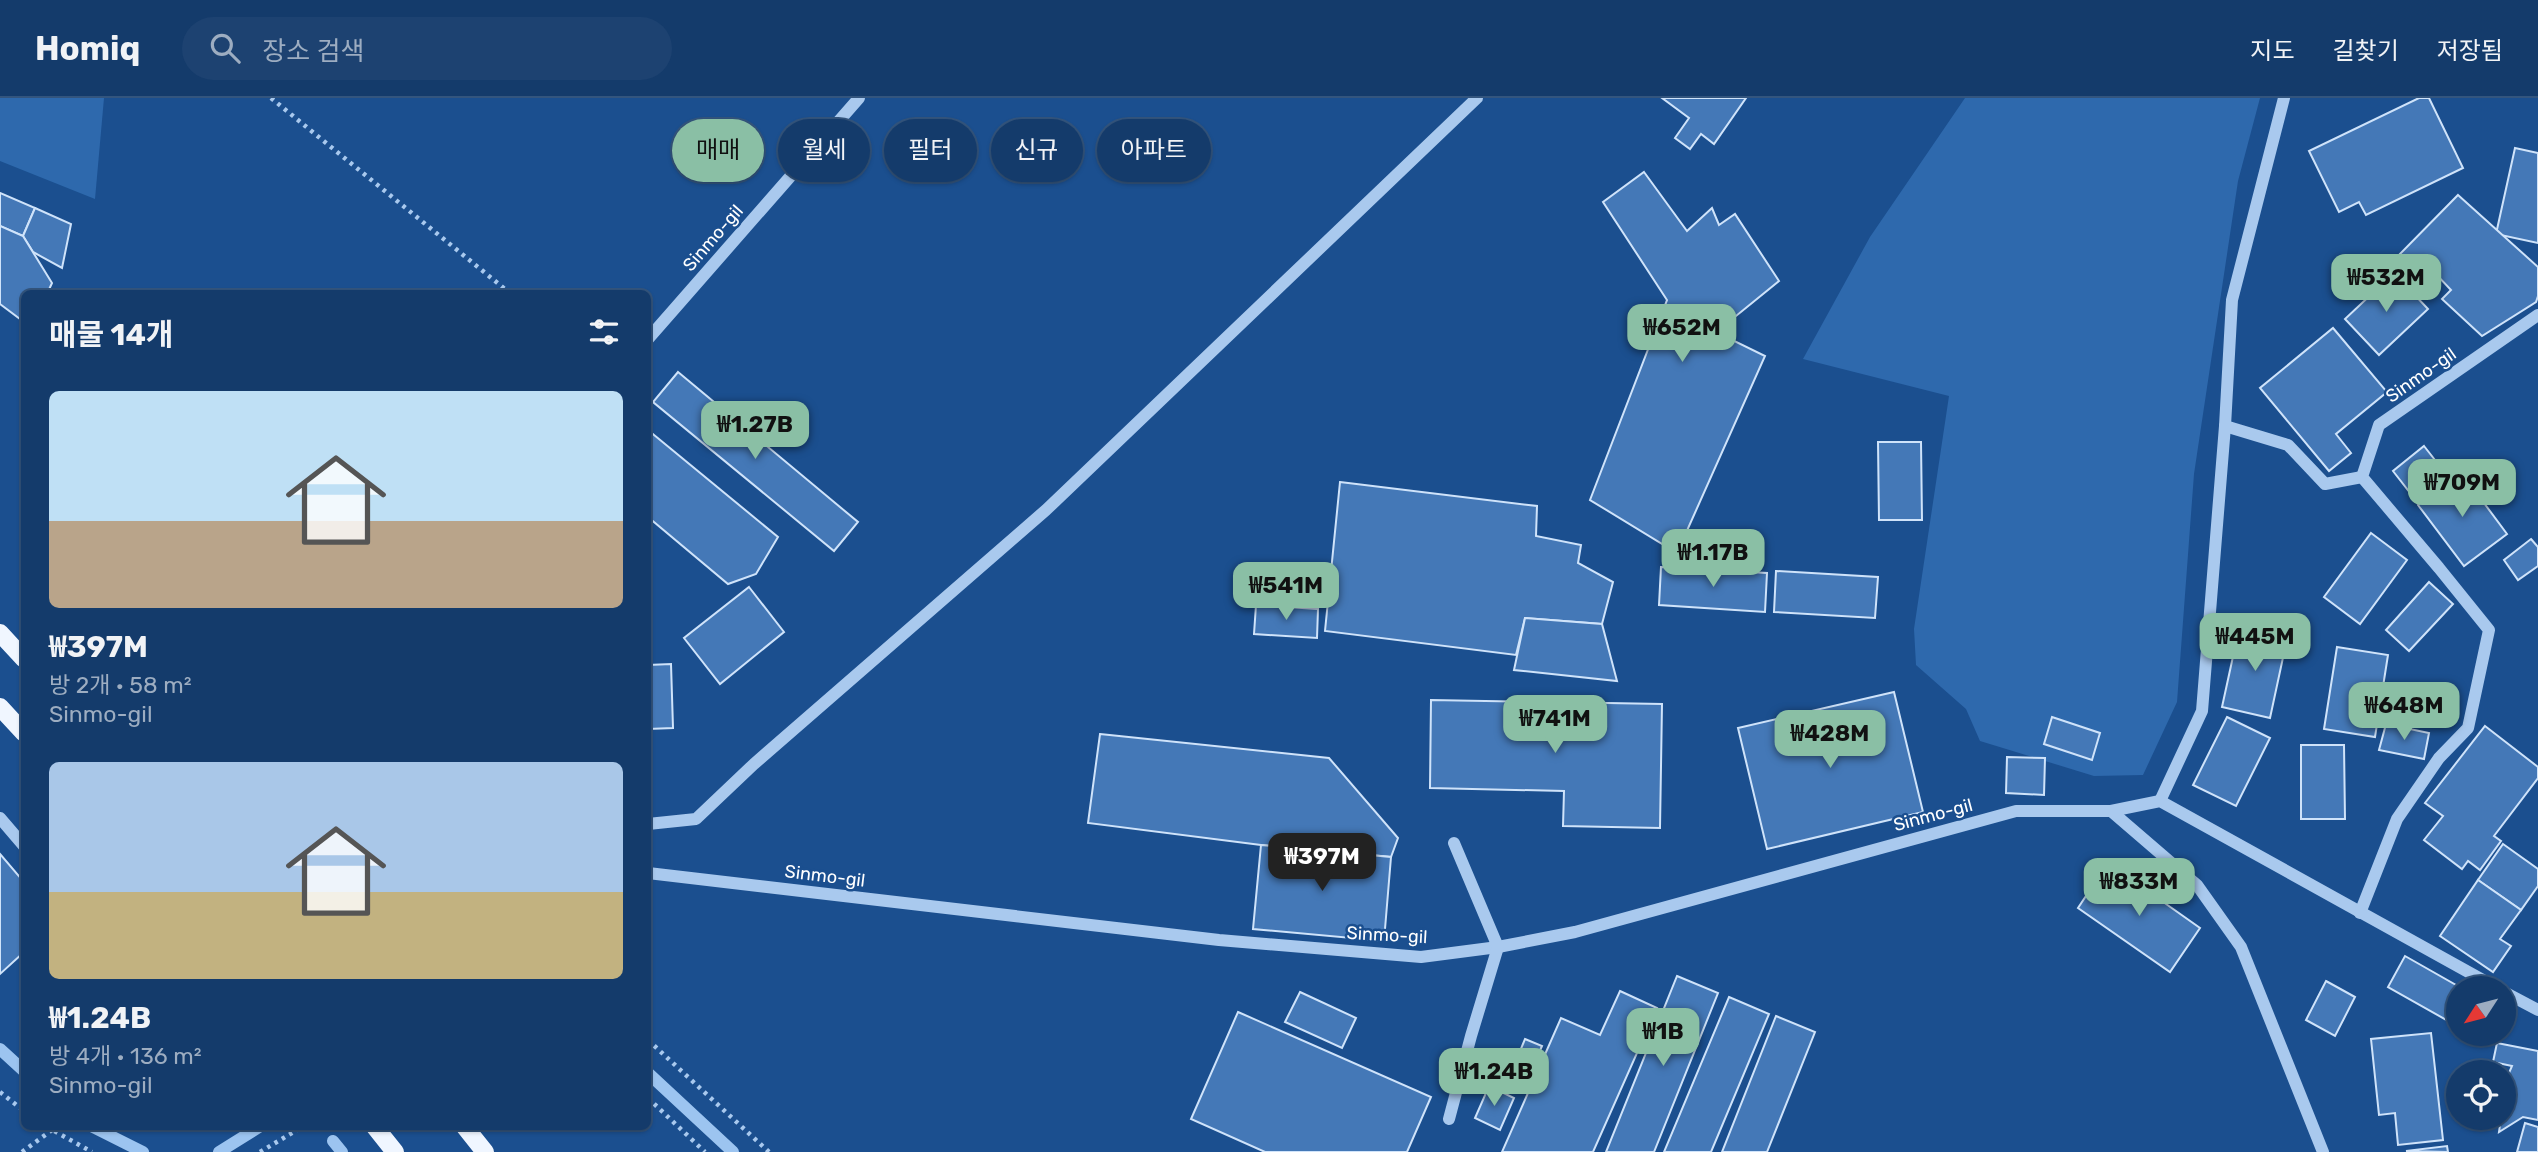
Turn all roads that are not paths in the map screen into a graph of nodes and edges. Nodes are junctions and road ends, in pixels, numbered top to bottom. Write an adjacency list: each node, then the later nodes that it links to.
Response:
1 (859, 98): 5 (street, Sinmo-gil)
2 (1478, 98): 15 (street)
3 (2284, 98): 6 (street)
4 (2538, 315): 7 (street, Sinmo-gil)
5 (651, 336)
6 (2225, 426): 7 (street); 12 (street)
7 (2362, 477): 19 (street)
8 (0, 633): 9 (main road)
9 (21, 656)
10 (0, 707): 11 (main road)
11 (21, 730)
12 (2160, 802): 13 (street, Sinmo-gil); 19 (street)
13 (2111, 811): 20 (street, Sinmo-gil); 29 (street)
14 (0, 818): 16 (street)
15 (651, 824)
16 (21, 842)
17 (1454, 843): 20 (street)
18 (651, 873): 20 (street, Sinmo-gil)
19 (2360, 913): 21 (street)
20 (1498, 947): 24 (street)
21 (2475, 976)
22 (2516, 998): 23 (street)
23 (2538, 1010)
24 (1449, 1119)
25 (377, 1130): 27 (main road)
26 (468, 1130): 28 (main road)
27 (396, 1152)
28 (485, 1152)
29 (2323, 1152)

